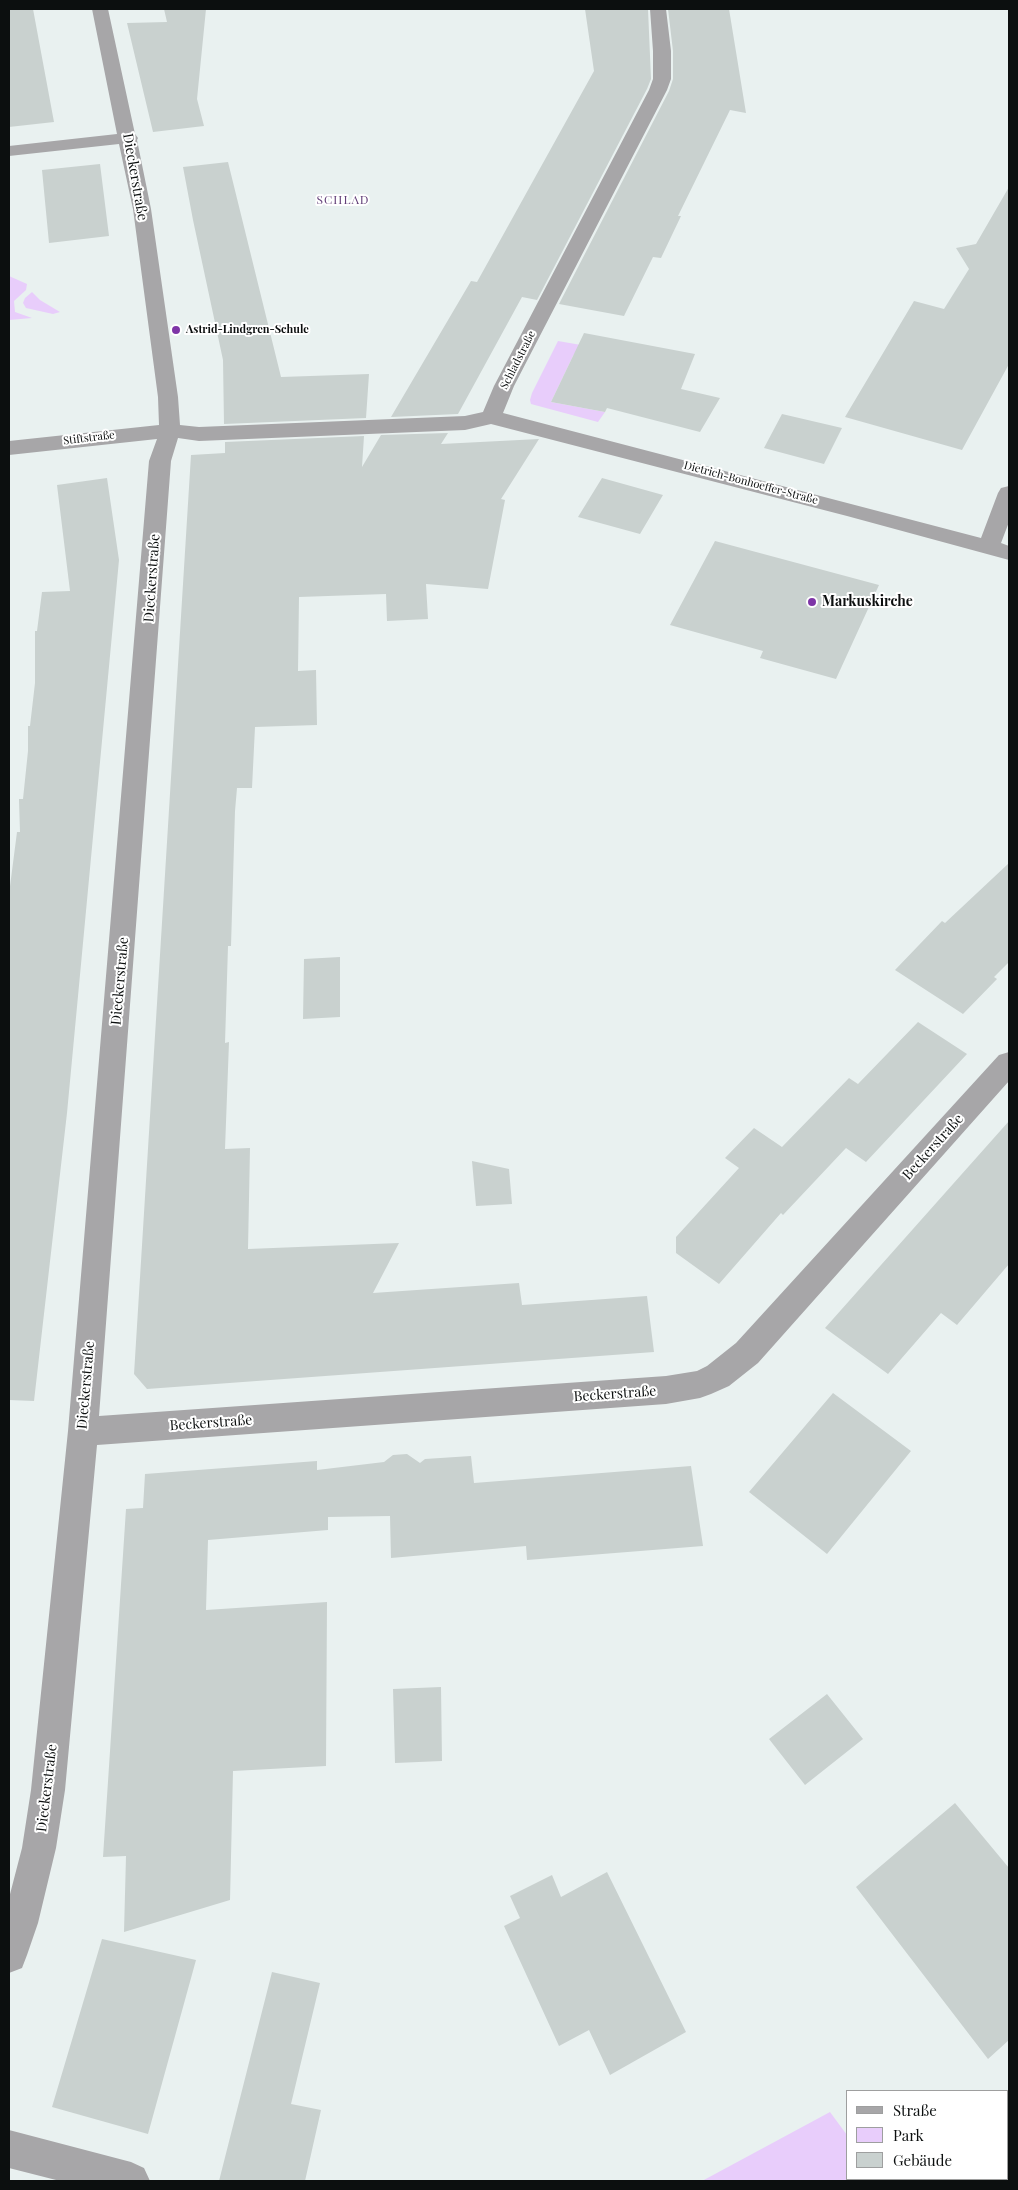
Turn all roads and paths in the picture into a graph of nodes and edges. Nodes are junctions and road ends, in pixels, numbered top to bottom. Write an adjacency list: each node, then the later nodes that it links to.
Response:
1 (100, 9): 3 (street, Dieckerstraße)
2 (658, 9): 5 (street, Schladstraße)
3 (128, 138): 4 (street); 6 (street, Dieckerstraße)
4 (9, 151)
5 (491, 417): 6 (street); 9 (street, Dietrich-Bonhoeffer-Straße)
6 (170, 432): 7 (street, Stiftstraße); 11 (street, Dieckerstraße)
7 (9, 448)
8 (1009, 493): 9 (street)
9 (999, 550)
10 (1009, 1063): 11 (street, Beckerstraße)
11 (82, 1431): 12 (street, Dieckerstraße)
12 (9, 1955)
13 (9, 2149): 14 (street)
14 (130, 2181)

